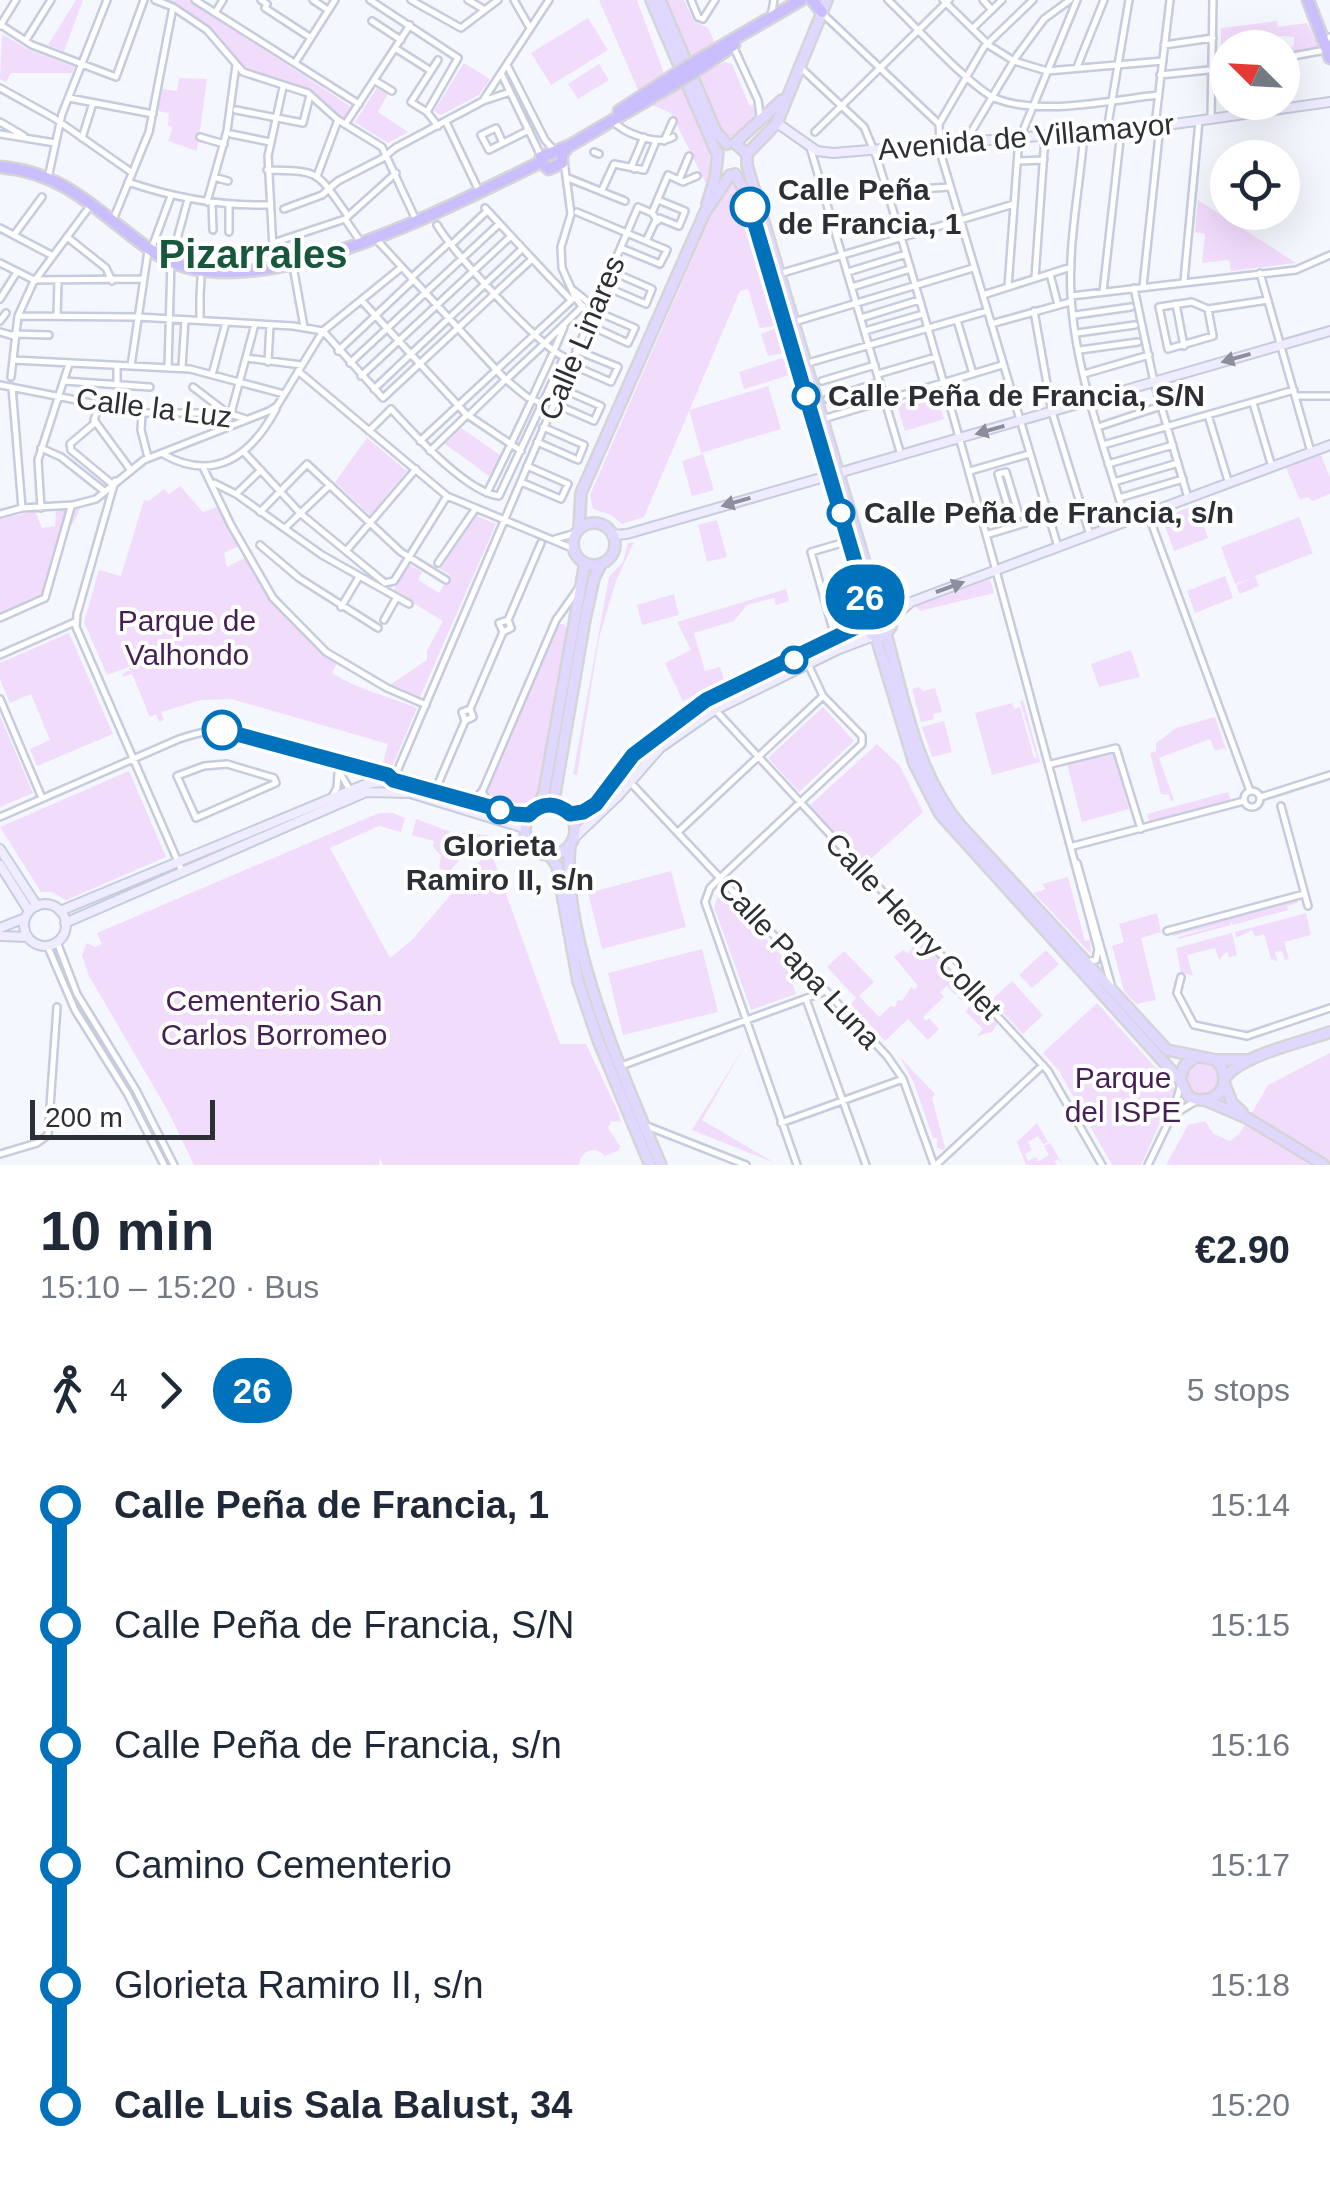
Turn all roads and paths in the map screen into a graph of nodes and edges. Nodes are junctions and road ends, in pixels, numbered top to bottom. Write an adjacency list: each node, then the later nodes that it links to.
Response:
1 (16, 0): 44 (street)
2 (50, 0): 54 (street)
3 (107, 0): 65 (street)
4 (144, 0): 65 (street)
5 (156, 0): 36 (street)
6 (195, 0): 40 (street)
7 (223, 0): 40 (street)
8 (261, 0): 50 (street)
9 (312, 0): 37 (street)
10 (334, 0): 37 (street)
11 (370, 0): 45 (street)
12 (411, 0): 38 (street)
13 (468, 0): 38 (street)
14 (498, 0): 38 (street)
15 (514, 0): 46 (street)
16 (549, 0): 46 (street)
17 (651, 0): 147 (main road)
18 (660, 0): 138 (main road)
19 (691, 0): 20 (street)
20 (715, 0)
21 (774, 0): 42 (street)
22 (800, 0): 42 (highway)
23 (812, 0): 41 (highway)
24 (827, 0): 41 (main road)
25 (888, 0): 49 (street)
26 (983, 0): 39 (street)
27 (1002, 0): 39 (street)
28 (1034, 0): 55 (street)
29 (1074, 0): 62 (street); 74 (street)
30 (1104, 0): 70 (street)
31 (1130, 0): 67 (street)
32 (1170, 0): 56 (street)
33 (1213, 0): 48 (street)
34 (1312, 0): 52 (highway); 59 (highway)
35 (946, 1): 47 (street); 49 (street)
36 (173, 7): 66 (street); 99 (street)
37 (328, 10): 50 (street)
38 (485, 10)
39 (992, 10): 47 (street)
40 (215, 12): 64 (street)
41 (822, 12): 69 (main road); 71 (street)
42 (770, 20): 57 (highway)
43 (372, 21): 53 (street)
44 (0, 25): 54 (street)
45 (410, 26): 53 (street); 79 (street)
46 (530, 28): 68 (street)
47 (973, 28): 55 (street)
48 (1213, 30)
49 (919, 31): 71 (street); 77 (street)
50 (311, 38): 64 (street)
51 (1210, 38): 56 (street)
52 (1330, 38)
53 (400, 40): 58 (street)
54 (26, 41): 65 (street)
55 (988, 44): 62 (street); 77 (street)
56 (1164, 44): 63 (street)
57 (730, 45): 101 (street); 104 (highway, bridge)
58 (395, 48): 72 (street); 78 (street)
59 (1325, 55): 60 (street)
60 (1300, 57)
61 (438, 60): 72 (street)
62 (1014, 61): 74 (street); 86 (street)
63 (1163, 61): 67 (street); 76 (street)
64 (296, 63): 93 (street)
65 (82, 64): 87 (street)
66 (236, 65): 80 (street); 137 (street)
67 (1118, 65): 70 (street); 89 (street)
68 (507, 66): 75 (street); 144 (street)
69 (799, 66): 88 (main road); 94 (street)
70 (1076, 68): 74 (street)
71 (880, 69): 94 (street); 112 (street)
72 (430, 70): 79 (street); 98 (street)
73 (1210, 70): 76 (street)
74 (1047, 72): 95 (street)
75 (501, 73): 83 (street); 90 (street)
76 (1160, 75): 85 (street)
77 (967, 76): 86 (street); 112 (street)
78 (374, 80): 82 (street); 93 (street)
79 (447, 80): 98 (street)
80 (283, 86): 84 (street); 100 (street)
81 (0, 88): 108 (street)
82 (392, 91)
83 (510, 92): 90 (street); 116 (street)
84 (310, 95): 100 (street); 103 (street)
85 (1158, 95): 89 (street); 115 (street)
86 (992, 97): 95 (street); 135 (street)
87 (69, 98): 92 (street); 108 (street)
88 (785, 99): 101 (main road); 110 (main road)
89 (1112, 100): 95 (street); 119 (street)
90 (482, 102): 109 (street)
91 (1330, 102): 96 (main road, Avenida de Villamayor)
92 (92, 103): 99 (street); 129 (street)
93 (359, 104): 111 (street)
94 (842, 106): 120 (street); 140 (street)
95 (1032, 106): 131 (street)
96 (1300, 106)
97 (236, 110): 100 (street)
98 (426, 112): 114 (street)
99 (152, 114): 153 (street)
100 (275, 117): 132 (street)
101 (764, 118): 110 (street); 138 (main road)
102 (1210, 119): 106 (main road, Avenida de Villamayor)
103 (338, 120): 111 (street); 156 (street)
104 (611, 120): 128 (street); 144 (highway)
105 (673, 121): 133 (street)
106 (1199, 121): 115 (main road, Avenida de Villamayor); 233 (street)
107 (0, 122): 113 (street)
108 (60, 122): 129 (street); 136 (street)
109 (446, 122): 114 (street); 167 (street)
110 (777, 123): 118 (main road); 124 (main road)
111 (346, 124): 142 (street)
112 (939, 124): 141 (street)
113 (7, 126): 122 (street); 127 (street)
114 (438, 126): 142 (street)
115 (1160, 126): 117 (main road, Avenida de Villamayor); 240 (street)
116 (530, 130): 134 (street); 146 (street)
117 (1121, 130): 119 (main road, Avenida de Villamayor); 244 (street)
118 (787, 131): 124 (main road); 139 (main road)
119 (1107, 131): 121 (main road, Avenida de Villamayor)
120 (816, 132)
121 (1084, 133): 126 (main road, Avenida de Villamayor); 218 (street)
122 (3, 134): 127 (street)
123 (231, 134): 132 (street)
124 (765, 134): 145 (main road)
125 (200, 136): 137 (street)
126 (1045, 136): 131 (main road, Avenida de Villamayor); 148 (street)
127 (26, 137): 136 (street)
128 (644, 137): 133 (street); 150 (street)
129 (82, 138): 153 (street)
130 (673, 138): 133 (street)
131 (1019, 138): 135 (main road, Avenida de Villamayor); 149 (street)
132 (270, 142): 152 (street)
133 (660, 142): 150 (street)
134 (504, 143): 134 (street)
135 (970, 143): 141 (main road, Avenida de Villamayor)
136 (56, 144): 159 (street)
137 (224, 144): 158 (street)
138 (731, 144): 145 (main road); 147 (main road)
139 (810, 147): 140 (main road, Avenida de Villamayor); 207 (street)
140 (874, 150): 141 (main road, Avenida de Villamayor); 168 (street)
141 (940, 150): 164 (street)
142 (387, 153): 154 (street); 165 (street)
143 (689, 156): 162 (street)
144 (562, 157): 146 (highway); 160 (street)
145 (747, 159): 155 (main road); 225 (main road)
146 (541, 160): 167 (highway)
147 (717, 160): 155 (main road); 181 (main road)
148 (1044, 160): 149 (street); 228 (street)
149 (1018, 161): 177 (street)
150 (630, 167): 166 (street)
151 (0, 168): 159 (highway)
152 (267, 170): 156 (street); 178 (street)
153 (132, 172): 163 (street)
154 (396, 173): 183 (street); 185 (street)
155 (733, 175): 181 (main road); 391 (main road)
156 (317, 176): 165 (street)
157 (697, 176): 162 (street)
158 (214, 177): 161 (street); 174 (street)
159 (48, 178): 175 (highway)
160 (568, 178): 166 (street); 236 (street)
161 (229, 180)
162 (679, 180): 173 (street, Calle Linares)
163 (128, 182): 169 (street); 184 (street)
164 (950, 187): 168 (street); 186 (street)
165 (329, 190): 179 (street); 183 (street)
166 (602, 190): 172 (street)
167 (480, 191): 185 (highway)
168 (887, 191): 197 (street)
169 (171, 196): 171 (street); 204 (street)
170 (42, 197): 194 (street)
171 (188, 199): 174 (street); 212 (street)
172 (624, 200)
173 (658, 200): 182 (street, Calle Linares); 187 (street, Calle Linares)
174 (209, 202): 176 (street); 191 (street)
175 (92, 204): 184 (highway); 196 (street)
176 (229, 204): 178 (street); 192 (street)
177 (1014, 204): 186 (street); 241 (street)
178 (269, 205): 200 (street)
179 (284, 209)
180 (577, 212): 193 (street)
181 (705, 212): 397 (main road)
182 (652, 213): 187 (street); 193 (street, Calle Linares)
183 (346, 217): 200 (street); 201 (street)
184 (113, 220): 204 (highway)
185 (416, 220): 198 (highway)
186 (960, 220): 197 (street); 217 (street)
187 (658, 221): 199 (street, Calle Linares)
188 (436, 224): 202 (street)
189 (500, 224): 195 (street); 202 (street); 210 (street)
190 (0, 228): 194 (street)
191 (212, 230)
192 (229, 232)
193 (627, 234): 199 (street); 203 (street, Calle Linares)
194 (14, 235): 208 (street)
195 (511, 236): 205 (street); 220 (street)
196 (67, 238): 208 (street); 232 (street)
197 (901, 238): 206 (street); 207 (street)
198 (376, 239): 201 (highway); 216 (street)
199 (646, 241): 203 (street)
200 (273, 243): 215 (street)
201 (362, 244): 213 (highway)
202 (450, 244): 210 (street); 229 (street)
203 (621, 248): 222 (street, Calle Linares)
204 (150, 249): 212 (highway); 231 (street)
205 (522, 249): 211 (street); 235 (street)
206 (906, 254): 219 (street); 223 (street)
207 (842, 255): 223 (street); 225 (street)
208 (53, 256): 230 (street)
209 (1330, 256): 224 (street)
210 (463, 258): 220 (street); 245 (street)
211 (532, 259): 243 (street); 248 (street)
212 (171, 261): 215 (highway); 273 (street)
213 (292, 262): 215 (highway); 283 (street)
214 (0, 263): 221 (street)
215 (274, 266)
216 (402, 267): 229 (street); 252 (street)
217 (974, 268): 237 (street); 246 (street)
218 (1071, 268): 226 (street); 249 (street)
219 (910, 269): 237 (street); 239 (street)
220 (474, 270): 235 (street); 255 (street)
221 (18, 272): 230 (street); 247 (street)
222 (611, 272): 238 (street, Calle Linares); 238 (street)
223 (848, 272): 239 (street)
224 (1260, 273): 233 (street); 251 (street)
225 (779, 274): 278 (main road)
226 (1050, 274): 228 (street); 257 (street)
227 (200, 278): 270 (street)
228 (1035, 278): 241 (street)
229 (412, 279): 245 (street); 269 (street)
230 (34, 280): 234 (street); 266 (street)
231 (142, 280): 232 (street); 268 (street)
232 (112, 281): 234 (street)
233 (1184, 281): 240 (street)
234 (58, 282): 267 (street)
235 (486, 283): 243 (street); 271 (street)
236 (568, 284): 248 (street); 264 (street)
237 (915, 285): 250 (street); 253 (street)
238 (604, 286): 264 (street, Calle Linares)
239 (852, 286): 253 (street)
240 (1142, 286): 242 (street)
241 (1008, 287): 246 (street)
242 (1134, 287): 244 (street); 305 (street)
243 (496, 292): 285 (street); 293 (street)
244 (1104, 292): 249 (street)
245 (425, 293): 255 (street); 284 (street)
246 (982, 295): 260 (street)
247 (0, 298)
248 (573, 298): 256 (street); 293 (street)
249 (1071, 299): 257 (street); 265 (street)
250 (920, 300): 263 (street); 272 (street)
251 (1268, 300): 259 (street); 300 (street)
252 (362, 301): 269 (street); 288 (street)
253 (857, 303): 272 (street); 278 (street)
254 (1176, 304): 259 (street); 299 (street); 299 (street)
255 (437, 305): 271 (street); 296 (street)
256 (583, 306): 264 (street); 373 (street)
257 (1058, 306): 261 (street)
258 (1132, 307): 265 (street)
259 (1208, 308): 299 (street)
260 (987, 311): 275 (street); 280 (street)
261 (1034, 311): 280 (street); 355 (street)
262 (6, 313): 276 (street)
263 (923, 314): 287 (street); 289 (street)
264 (591, 315): 264 (street); 302 (street, Calle Linares)
265 (1074, 315): 292 (street)
266 (18, 316): 267 (street); 294 (street)
267 (56, 316): 268 (street)
268 (138, 316): 273 (street); 318 (street)
269 (375, 316): 284 (street); 301 (street)
270 (200, 318)
271 (449, 318): 285 (street); 304 (street)
272 (861, 318): 289 (street)
273 (170, 319): 274 (street); 319 (street)
274 (185, 320): 277 (street); 320 (street)
275 (957, 320): 287 (street); 323 (street)
276 (0, 321)
277 (226, 322): 279 (street); 325 (street)
278 (794, 322): 314 (main road)
279 (255, 324): 281 (street); 307 (street)
280 (991, 324): 316 (street)
281 (270, 325): 283 (street); 310 (street)
282 (1135, 325): 292 (street)
283 (304, 327): 288 (street)
284 (387, 328): 296 (street); 312 (street)
285 (458, 328): 313 (street); 322 (street)
286 (564, 328): 402 (street)
287 (928, 328): 298 (street); 306 (street)
288 (323, 331): 301 (street); 321 (street)
289 (865, 331): 298 (street)
290 (0, 332): 294 (street)
291 (1330, 332): 300 (main road)
292 (1076, 333): 303 (street)
293 (534, 334): 309 (street); 322 (street)
294 (14, 335): 295 (street); 308 (street)
295 (49, 335)
296 (399, 341): 304 (street); 326 (street)
297 (1138, 342): 303 (street)
298 (870, 346): 314 (street); 315 (street)
299 (1184, 346)
300 (1281, 346): 332 (main road, one-way to 332); 341 (street)
301 (338, 350): 312 (street)
302 (576, 350): 309 (street, Calle Linares); 309 (street)
303 (1080, 350): 324 (street)
304 (410, 354): 313 (street); 340 (street)
305 (1148, 355): 324 (street); 332 (street)
306 (936, 356): 328 (street); 333 (street)
307 (246, 358): 310 (street); 331 (street)
308 (12, 360): 311 (street); 327 (street)
309 (569, 361): 339 (street, Calle Linares); 350 (street, Calle Linares)
310 (268, 362): 321 (street)
311 (69, 364): 317 (street); 329 (street)
312 (350, 364): 326 (street)
313 (420, 364): 340 (street); 352 (street)
314 (806, 364): 359 (main road)
315 (875, 365): 328 (street); 330 (street)
316 (1003, 365): 323 (street); 360 (street)
317 (117, 366): 318 (street); 335 (street)
318 (131, 366): 319 (street)
319 (168, 368): 320 (street)
320 (182, 368): 325 (street)
321 (300, 368): 342 (street); 365 (street)
322 (496, 370): 350 (street); 352 (street)
323 (973, 374): 333 (street)
324 (1084, 374): 347 (street)
325 (212, 375): 331 (street)
326 (361, 376): 340 (street)
327 (12, 377)
328 (879, 378): 345 (street); 346 (street)
329 (64, 381): 335 (street); 343 (street)
330 (822, 381)
331 (240, 382): 342 (street); 358 (street)
332 (1154, 382): 347 (main road); 354 (street)
333 (944, 383): 346 (street); 366 (street)
334 (0, 384): 338 (street, Calle la Luz)
335 (117, 385): 337 (street)
336 (193, 386): 358 (street)
337 (150, 387)
338 (12, 388): 343 (street, Calle la Luz); 409 (street)
339 (560, 388): 348 (street, Calle Linares); 348 (street)
340 (374, 389)
341 (1294, 393): 344 (street); 349 (street); 376 (street)
342 (284, 394): 353 (street)
343 (58, 396): 351 (street, Calle la Luz); 371 (street)
344 (1330, 396)
345 (827, 398)
346 (886, 401): 359 (street); 379 (street)
347 (1090, 401): 355 (main road); 364 (street)
348 (553, 403): 362 (street, Calle Linares)
349 (1253, 403): 357 (street); 385 (street)
350 (542, 404): 374 (street, Calle Linares)
351 (99, 405): 356 (street, Calle la Luz); 361 (street)
352 (458, 405): 367 (street); 374 (street)
353 (277, 406): 358 (street, Calle la Luz); 375 (street)
354 (1161, 406): 363 (street); 364 (street)
355 (1052, 412): 360 (main road); 425 (street)
356 (142, 413): 358 (street, Calle la Luz); 380 (street)
357 (1208, 415): 363 (street); 398 (street)
358 (232, 417): 380 (street)
359 (823, 418): 391 (main road)
360 (1020, 421): 366 (main road, one-way to 366); 378 (street)
361 (96, 422): 386 (street); 396 (street)
362 (543, 427): 368 (street, Calle Linares); 368 (street)
363 (1167, 427): 369 (street); 370 (street)
364 (1097, 428): 369 (street)
365 (370, 431): 367 (street); 387 (street)
366 (960, 438): 379 (main road); 389 (street)
367 (420, 441): 373 (street)
368 (536, 442): 383 (street, Calle Linares)
369 (1102, 445): 382 (street)
370 (1173, 445): 381 (street); 382 (street)
371 (40, 448): 401 (street); 410 (street)
372 (1329, 448): 376 (main road)
373 (430, 451): 402 (street)
374 (521, 451): 402 (street, Calle Linares)
375 (243, 452): 384 (street); 388 (street)
376 (1312, 452): 385 (main road)
377 (164, 454): 384 (street)
378 (1030, 454): 389 (street); 416 (street)
379 (901, 455): 391 (main road)
380 (148, 457): 386 (street)
381 (1178, 462): 392 (street); 395 (street)
382 (1108, 464): 395 (street)
383 (526, 466): 394 (street, Calle Linares); 394 (street)
384 (203, 467): 393 (street)
385 (1272, 467): 398 (main road)
386 (130, 469): 396 (street)
387 (416, 469): 404 (street); 419 (street)
388 (262, 470): 400 (street); 403 (street)
389 (970, 470): 423 (street)
390 (1002, 473): 390 (street)
391 (834, 474): 424 (main road, one-way to 424); 446 (main road); 448 (main road)
392 (1183, 478): 405 (street); 406 (street)
393 (212, 482): 403 (street); 461 (street)
394 (521, 482): 417 (street, Calle Linares)
395 (1114, 482): 405 (street)
396 (114, 483): 401 (street); 407 (street)
397 (586, 483): 420 (main road); 422 (main road)
398 (1228, 484): 406 (main road)
399 (330, 486): 400 (street); 414 (street); 419 (street)
400 (280, 490): 412 (street); 414 (street)
401 (103, 492): 407 (street); 410 (street)
402 (487, 493)
403 (236, 494): 412 (street)
404 (448, 496): 411 (street); 434 (street)
405 (1119, 498): 418 (street)
406 (1188, 498): 415 (main road)
407 (108, 502): 450 (street)
408 (70, 507): 447 (street)
409 (22, 508): 410 (street); 413 (street)
410 (40, 508)
411 (476, 508): 417 (street); 435 (street)
412 (260, 512): 421 (street)
413 (0, 514)
414 (301, 514): 421 (street); 426 (street)
415 (1148, 514): 418 (main road); 478 (street)
416 (1049, 516): 423 (street); 430 (street)
417 (505, 521): 427 (street); 461 (street, Calle Linares)
418 (1126, 521): 425 (main road)
419 (370, 524): 432 (street); 434 (street)
420 (595, 524): 422 (main road); 424 (main road)
421 (284, 529): 433 (street)
422 (578, 531): 427 (street); 431 (main road)
423 (988, 534): 438 (street)
424 (612, 535): 437 (main road)
425 (1090, 535): 430 (main road)
426 (333, 541): 432 (street); 433 (street)
427 (544, 541): 431 (street); 462 (street)
428 (842, 542): 454 (street)
429 (260, 545): 445 (street)
430 (1058, 547): 438 (main road)
431 (574, 548): 436 (main road)
432 (346, 550): 439 (street)
433 (322, 555): 440 (street)
434 (408, 556): 439 (street); 441 (street)
435 (438, 563)
436 (584, 563): 437 (main road); 442 (main road)
437 (600, 564): 485 (main road)
438 (998, 570): 446 (main road, one-way to 438); 468 (street)
439 (371, 571): 440 (street)
440 (362, 578): 443 (street); 445 (street)
441 (446, 580)
442 (584, 583): 451 (street); 457 (main road)
443 (397, 597): 444 (street); 449 (street)
444 (409, 604)
445 (341, 607): 452 (street)
446 (885, 616): 448 (main road); 453 (main road)
447 (0, 618)
448 (868, 619): 453 (main road); 454 (main road)
449 (384, 620)
450 (76, 622): 455 (street); 467 (street)
451 (554, 625): 457 (street); 476 (street)
452 (378, 628)
453 (879, 636): 456 (main road); 513 (main road); 529 (main road)
454 (836, 640): 460 (main road)
455 (0, 654)
456 (808, 664): 458 (street); 463 (main road)
457 (562, 693): 487 (main road)
458 (823, 696): 466 (street); 484 (street)
459 (0, 700): 481 (street)
460 (706, 700): 463 (street, Calle Henry Collet); 489 (main road)
461 (426, 705): 473 (street, Calle Linares)
462 (470, 709): 464 (street); 464 (street)
463 (713, 711): 466 (street, Calle Henry Collet); 474 (main road)
464 (465, 720): 477 (street)
465 (324, 757): 467 (street); 469 (street); 470 (street)
466 (756, 758): 484 (street, Calle Henry Collet); 494 (street)
467 (134, 760): 481 (street); 501 (street)
468 (1050, 764): 493 (street); 496 (street)
469 (363, 768): 473 (street); 475 (street)
470 (338, 770): 475 (street); 479 (street)
471 (1330, 775): 480 (street)
472 (178, 778): 472 (street)
473 (393, 780): 475 (main road); 477 (main road)
474 (630, 782): 494 (street, Calle Papa Luna); 495 (main road)
475 (350, 789): 479 (main road); 492 (main road); 501 (main road)
476 (483, 790): 483 (street); 488 (street)
477 (436, 791): 483 (main road)
478 (1250, 791): 480 (street); 482 (street)
479 (332, 797): 501 (main road)
480 (1260, 797): 482 (street)
481 (42, 799): 491 (street)
482 (1244, 802): 493 (street)
483 (473, 803): 488 (main road)
484 (799, 804): 502 (street); 525 (street, Calle Henry Collet)
485 (553, 805): 487 (main road); 489 (main road)
486 (1281, 806): 503 (street)
487 (538, 807): 490 (main road)
488 (508, 813): 490 (main road)
489 (570, 814): 495 (main road)
490 (529, 815): 492 (main road)
491 (0, 817)
492 (524, 828): 498 (main road)
493 (1141, 829): 496 (street)
494 (678, 832): 502 (street, Calle Papa Luna)
495 (572, 842): 498 (main road); 526 (main road)
496 (1073, 846): 499 (street)
497 (0, 849): 506 (main road)
498 (550, 856): 532 (main road)
499 (1077, 862): 513 (street); 516 (street)
500 (0, 864): 506 (main road)
501 (180, 867): 505 (main road); 507 (main road)
502 (720, 878): 515 (street, Calle Papa Luna); 520 (street)
503 (1304, 894): 504 (street); 509 (street)
504 (1308, 906)
505 (60, 911): 506 (main road); 507 (main road)
506 (31, 912): 508 (main road); 511 (main road)
507 (65, 923): 512 (main road)
508 (0, 928)
509 (1167, 931)
510 (0, 936): 511 (main road)
511 (28, 937): 512 (main road)
512 (52, 944): 539 (street); 540 (street)
513 (1085, 962): 516 (main road)
514 (1181, 977): 519 (street)
515 (826, 991): 517 (street); 527 (street, Calle Papa Luna)
516 (1114, 994): 522 (main road)
517 (806, 1000): 520 (street); 530 (street)
518 (57, 1007): 537 (street)
519 (1330, 1008)
520 (746, 1021): 526 (street); 535 (street)
521 (1330, 1032): 524 (main road)
522 (1195, 1057): 523 (main road); 529 (main road)
523 (1216, 1060): 524 (main road); 528 (main road)
524 (1250, 1060): 528 (main road)
525 (1043, 1065): 546 (street); 547 (street, Calle Henry Collet)
526 (621, 1066): 536 (main road)
527 (903, 1079): 530 (street); 546 (street, Calle Papa Luna)
528 (1225, 1081): 531 (main road); 533 (main road)
529 (1180, 1082): 531 (main road); 534 (street)
530 (843, 1101): 535 (street); 545 (street)
531 (1202, 1101): 533 (main road); 534 (street)
532 (628, 1114): 536 (main road); 541 (main road)
533 (1242, 1114): 549 (main road)
534 (1171, 1117): 548 (street)
535 (781, 1123): 544 (street)
536 (644, 1124): 538 (street); 542 (main road)
537 (0, 1154)
538 (729, 1162): 543 (street)
539 (164, 1165)
540 (174, 1165)
541 (650, 1165)
542 (661, 1165)
543 (746, 1165)
544 (796, 1165)
545 (866, 1165)
546 (935, 1165)
547 (1102, 1165)
548 (1148, 1165)
549 (1324, 1165)

